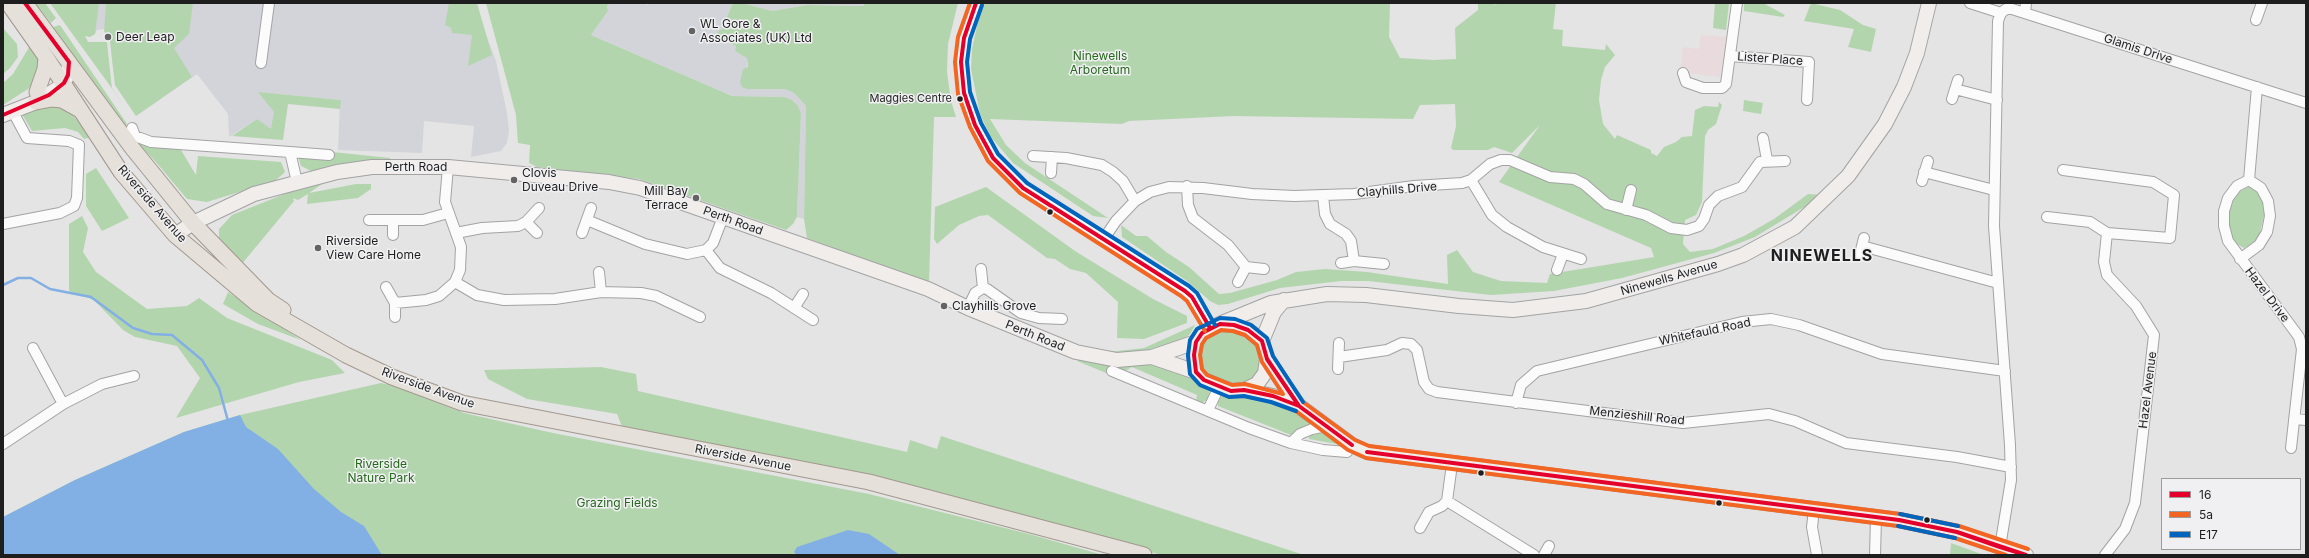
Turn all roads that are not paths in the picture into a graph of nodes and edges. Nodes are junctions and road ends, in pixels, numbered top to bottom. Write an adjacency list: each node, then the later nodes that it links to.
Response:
1 (8, 3): 14 (main road, Riverside Avenue)
2 (25, 3): 17 (main road, Riverside Avenue)
3 (269, 3): 15 (street)
4 (976, 3): 64 (street)
5 (1737, 3): 13 (street)
6 (1970, 3): 10 (street, Glamis Drive)
7 (2026, 3): 11 (street)
8 (2262, 3): 12 (street)
9 (1927, 7): 85 (street, Ninewells Avenue)
10 (2001, 13): 11 (street, Glamis Drive); 22 (street)
11 (2025, 13): 18 (street, Glamis Drive)
12 (2256, 20)
13 (1730, 56): 16 (street); 21 (street, Lister Place)
14 (46, 57): 17 (main road, Riverside Avenue); 20 (main road)
15 (261, 63)
16 (1683, 73)
17 (68, 75): 20 (street); 25 (main road, Riverside Avenue); 57 (main road, Riverside Avenue)
18 (2257, 88): 23 (street, Glamis Drive); 39 (street)
19 (1955, 89): 22 (street)
20 (37, 97): 24 (street); 25 (main road)
21 (1807, 100)
22 (1997, 100): 43 (street)
23 (2306, 103)
24 (11, 112): 56 (street)
25 (83, 112): 62 (main road, Riverside Avenue)
26 (132, 128): 28 (street)
27 (1763, 138): 32 (street)
28 (290, 152): 29 (street); 40 (street)
29 (329, 155)
30 (1033, 156): 31 (street)
31 (1052, 157): 37 (street); 45 (street)
32 (1767, 160): 33 (street); 48 (street, Clayhills Drive)
33 (1785, 161)
34 (1928, 161): 43 (street)
35 (448, 167): 40 (street, Perth Road); 49 (street); 50 (street, Perth Road)
36 (2063, 170): 61 (street)
37 (1051, 173)
38 (1471, 180): 44 (street, Clayhills Drive); 48 (street, Clayhills Drive); 67 (street)
39 (2249, 180): 69 (street, Hazel Drive); 69 (street, Hazel Drive)
40 (297, 182): 57 (street, Perth Road)
41 (1187, 186): 44 (street, Clayhills Drive); 45 (street, Clayhills Drive); 73 (street)
42 (1631, 190): 48 (street)
43 (1994, 190): 80 (street)
44 (1324, 196): 70 (street)
45 (1135, 201): 64 (street, Clayhills Drive)
46 (539, 208): 55 (street)
47 (591, 208): 54 (street)
48 (1626, 210)
49 (448, 213): 53 (street); 58 (street)
50 (723, 217): 66 (street); 88 (street, Perth Road)
51 (2047, 217): 61 (street)
52 (368, 220): 53 (street)
53 (393, 220): 63 (street)
54 (587, 220): 60 (street); 66 (street)
55 (526, 222): 58 (street); 59 (street)
56 (3, 224)
57 (193, 224): 62 (street, Perth Road); 99 (main road, Riverside Avenue)
58 (456, 233): 78 (street)
59 (537, 233)
60 (582, 233)
61 (2107, 233): 133 (street, Hazel Avenue)
62 (175, 235): 99 (main road, Riverside Avenue)
63 (393, 235)
64 (1103, 240): 93 (street)
65 (1862, 246): 80 (street)
66 (706, 250): 87 (street)
67 (1563, 254): 68 (street); 76 (street)
68 (1581, 259)
69 (2240, 259): 98 (street, Hazel Drive)
70 (1354, 261): 71 (street); 72 (street)
71 (1341, 263)
72 (1384, 264)
73 (1246, 267): 75 (street); 79 (street)
74 (981, 270): 82 (street)
75 (1264, 270)
76 (1557, 270)
77 (600, 272): 83 (street)
78 (455, 282): 83 (street); 86 (street)
79 (1238, 282)
80 (1998, 283): 105 (street)
81 (386, 286): 86 (street)
82 (983, 288): 88 (street); 91 (street)
83 (600, 292): 90 (street)
84 (803, 294): 87 (street)
85 (1284, 300): 93 (street, Ninewells Avenue); 94 (street)
86 (395, 303): 89 (street)
87 (794, 308): 92 (street)
88 (968, 308): 101 (street, Perth Road)
89 (395, 316)
90 (700, 317)
91 (1062, 319)
92 (813, 320)
93 (1215, 326): 94 (street); 95 (street, Perth Road)
94 (1262, 341): 102 (street, Perth Road)
95 (1196, 342): 101 (street, Perth Road); 106 (street)
96 (1339, 343): 100 (street)
97 (33, 348): 111 (street)
98 (2304, 348): 114 (street, Hazel Drive)
99 (346, 355): 128 (main road, Riverside Avenue)
100 (1339, 356): 103 (street); 110 (street, Menzieshill Road)
101 (1152, 357): 106 (street, Perth Road)
102 (1267, 359): 109 (street); 112 (street, Perth Road)
103 (1338, 370)
104 (1112, 371): 113 (street)
105 (2005, 371): 110 (street, Whitefauld Road); 122 (street)
106 (1196, 372): 108 (street, Perth Road)
107 (134, 376): 111 (street)
108 (1219, 387): 109 (street, Perth Road); 113 (street)
109 (1244, 390): 112 (street, Perth Road)
110 (1516, 402): 122 (street, Menzieshill Road)
111 (63, 404): 118 (street)
112 (1300, 406): 116 (street, Perth Road)
113 (1208, 410): 117 (street)
114 (2294, 419): 115 (street); 119 (street, Hazel Drive)
115 (2306, 420)
116 (1326, 426): 117 (street); 121 (street, Perth Road)
117 (1291, 443): 120 (street)
118 (3, 444)
119 (2291, 448)
120 (1347, 452)
121 (1452, 464): 123 (street); 124 (street, Perth Road)
122 (2011, 467): 127 (street)
123 (1447, 501): 126 (street); 129 (street)
124 (1814, 510): 125 (street, Perth Road); 130 (street)
125 (1876, 518): 127 (street, Perth Road); 131 (street)
126 (1420, 528)
127 (2000, 547): 132 (street, Perth Road)
128 (1144, 555)
129 (1534, 555)
130 (1817, 555)
131 (1875, 555)
132 (2026, 555)
133 (2105, 555)

